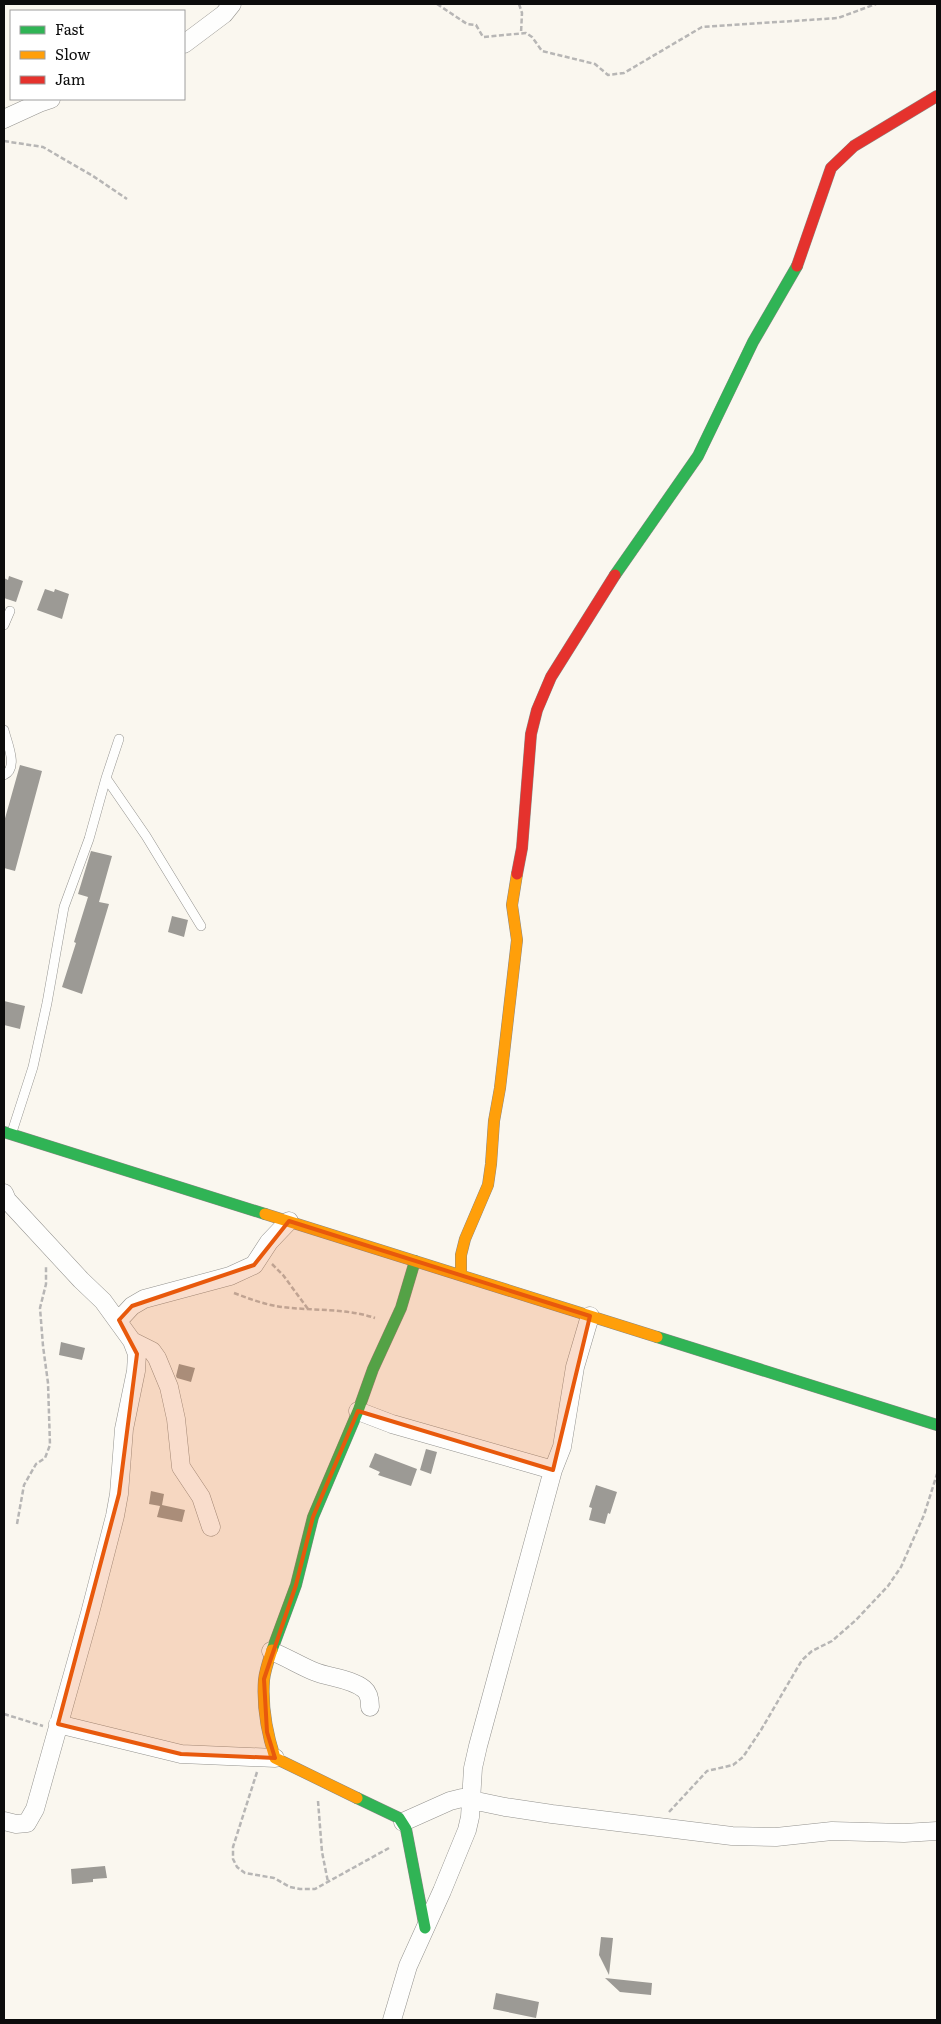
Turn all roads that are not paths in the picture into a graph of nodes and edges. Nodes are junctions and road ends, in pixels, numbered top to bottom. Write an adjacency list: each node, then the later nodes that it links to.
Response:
1 (232, 4): 2 (street)
2 (185, 43)
3 (937, 96): 17 (street)
4 (49, 100): 5 (street)
5 (4, 119)
6 (10, 611): 7 (lane)
7 (4, 625)
8 (4, 730): 10 (lane)
9 (119, 739): 11 (lane)
10 (4, 775)
11 (106, 778): 12 (lane); 13 (lane)
12 (201, 926)
13 (7, 1134): 15 (street)
14 (4, 1193): 19 (street)
15 (289, 1221): 16 (street); 19 (street)
16 (415, 1261): 17 (street); 21 (street)
17 (461, 1275): 18 (street)
18 (590, 1316): 22 (street); 23 (street)
19 (118, 1320): 20 (street)
20 (132, 1341): 24 (street); 27 (street)
21 (358, 1411): 23 (street); 25 (street)
22 (937, 1425)
23 (553, 1470): 29 (street)
24 (211, 1527)
25 (271, 1651): 26 (street); 28 (street)
26 (370, 1707)
27 (57, 1728): 28 (street); 30 (street)
28 (270, 1758): 31 (street)
29 (470, 1798): 31 (street); 32 (street); 33 (street)
30 (4, 1821)
31 (405, 1831): 33 (street)
32 (937, 1831)
33 (425, 1928): 34 (street)
34 (393, 2020)

